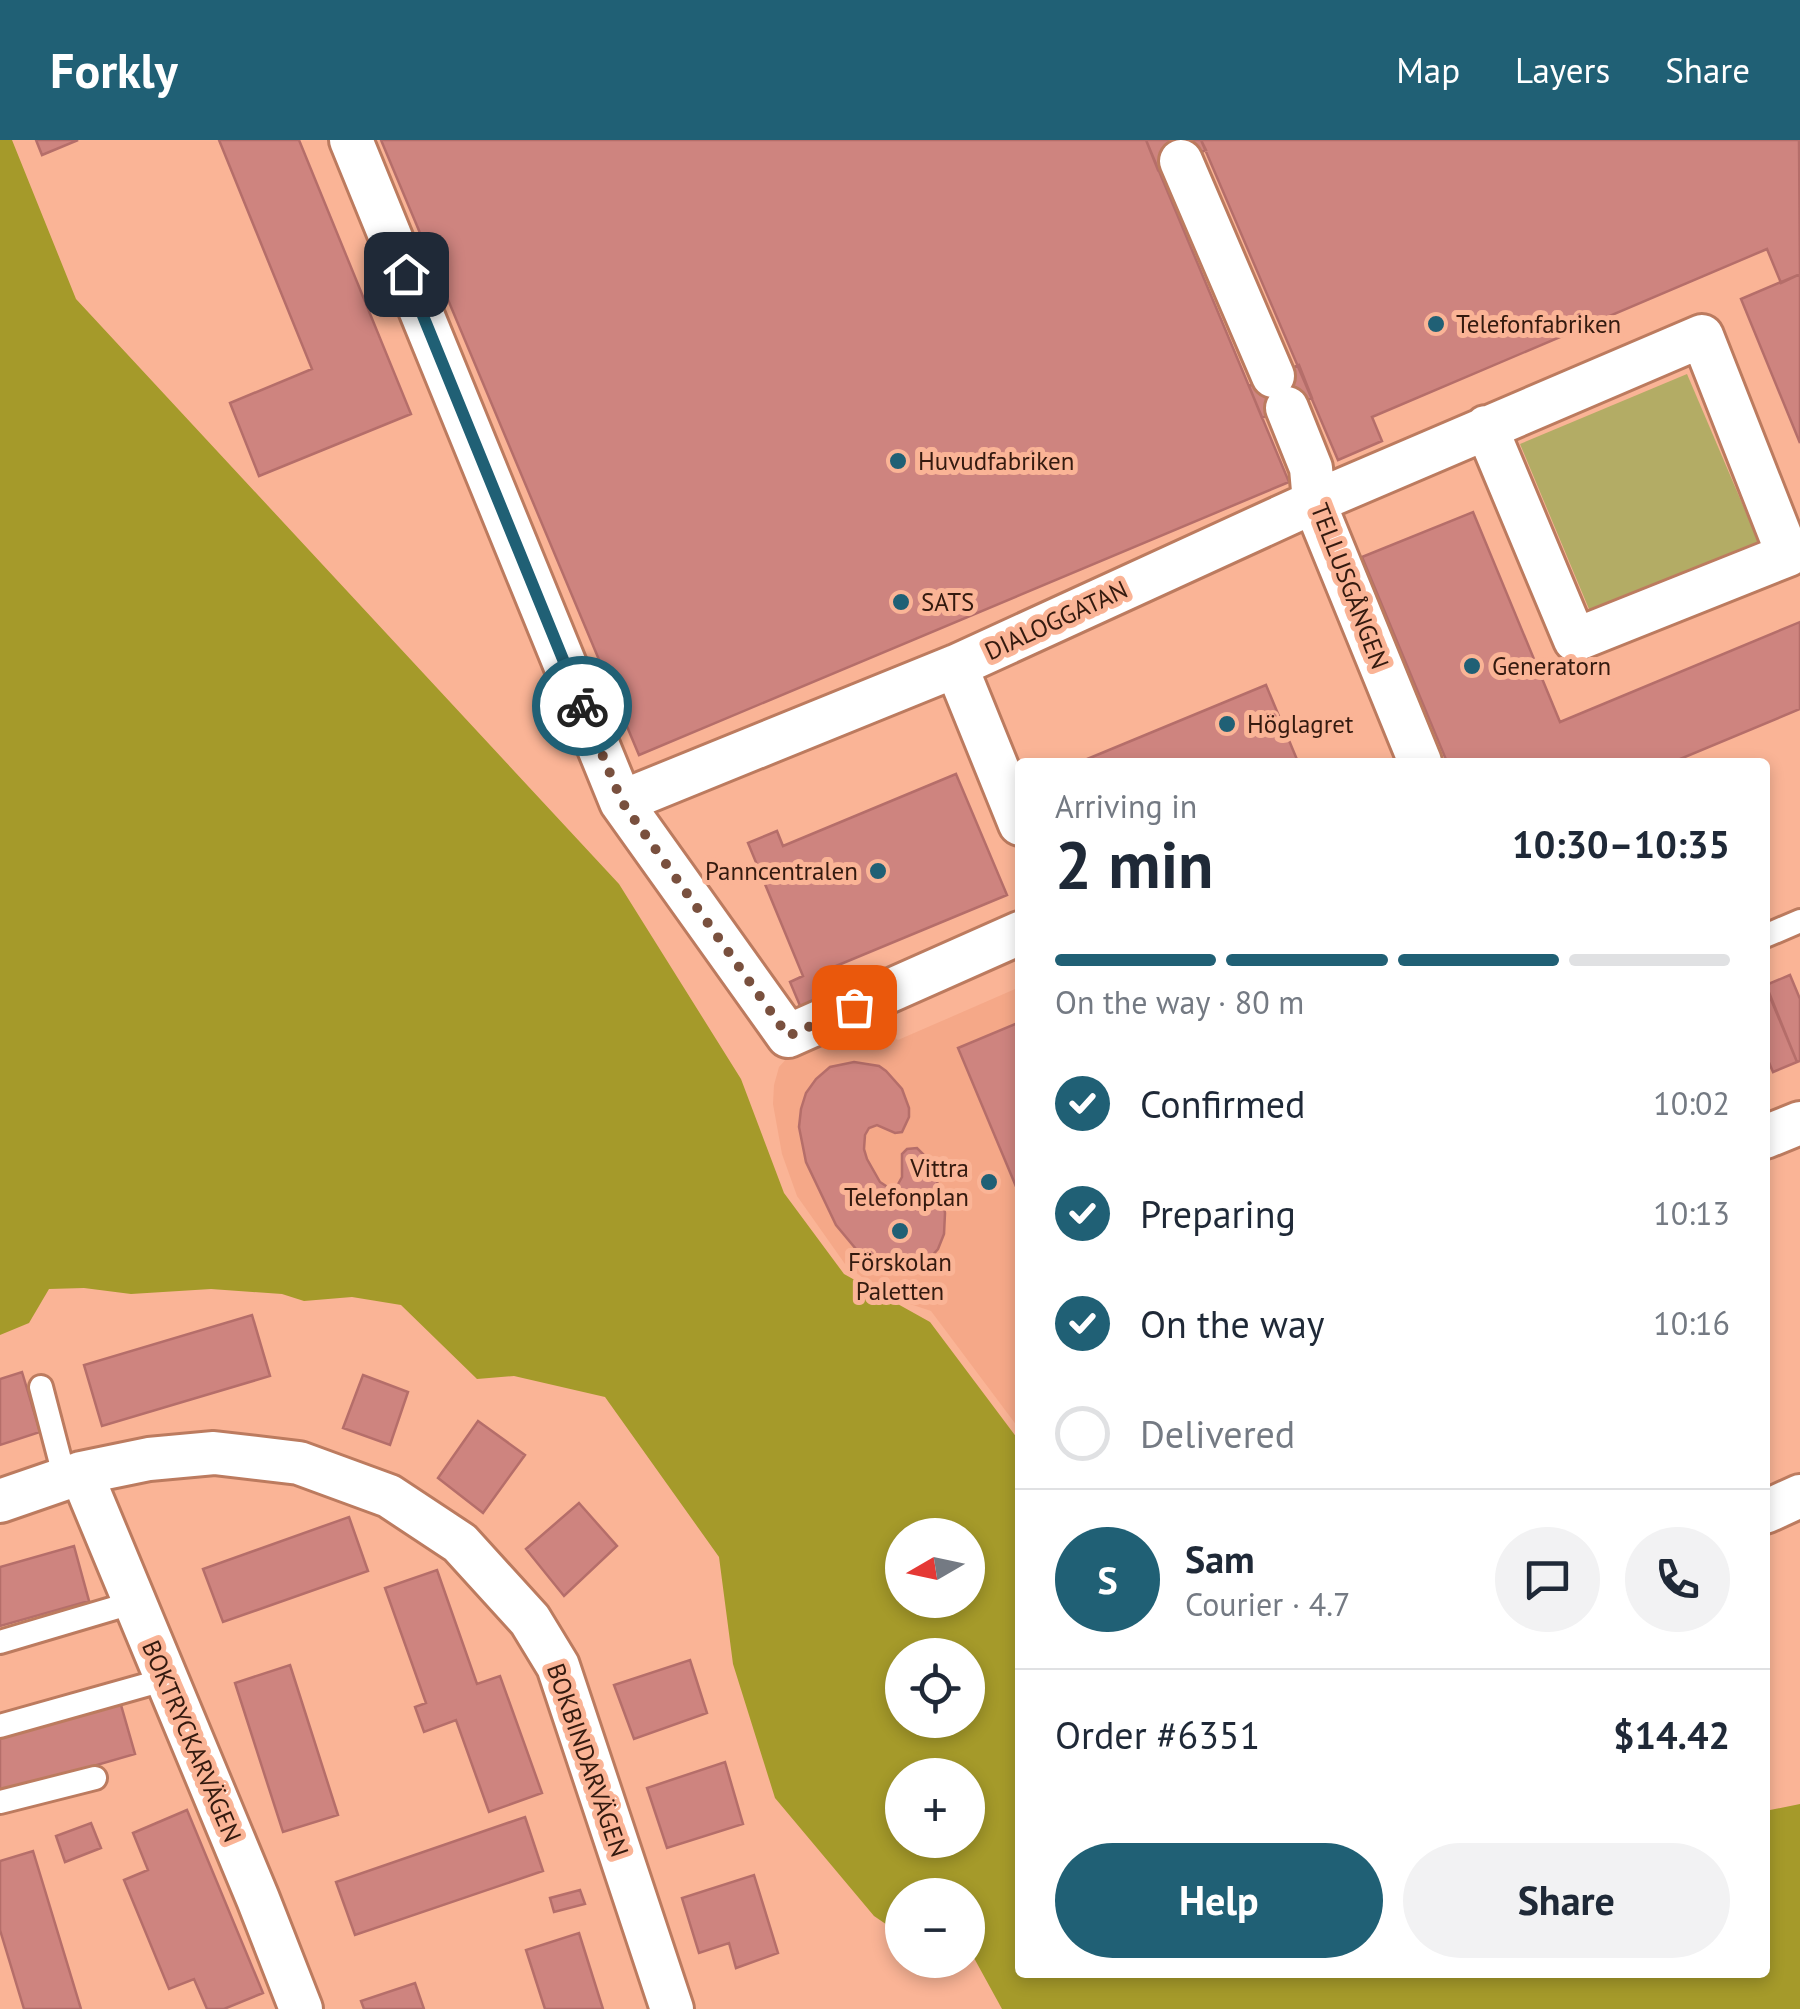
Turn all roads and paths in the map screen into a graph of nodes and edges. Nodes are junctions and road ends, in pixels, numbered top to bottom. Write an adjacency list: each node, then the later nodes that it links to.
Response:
1 (351, 140): 7 (street)
2 (1182, 160): 4 (street, TELLUSGÅNGEN)
3 (1486, 427): 3 (street, DIALOGGATAN); 4 (street, DIALOGGATAN)
4 (1314, 502): 5 (street, DIALOGGATAN); 6 (street, TELLUSGÅNGEN)
5 (956, 666): 7 (street, DIALOGGATAN); 8 (street)
6 (1418, 758)
7 (622, 802): 11 (street)
8 (1015, 812)
9 (1800, 921): 10 (lane)
10 (1770, 934)
11 (1015, 935)
12 (1800, 1123): 13 (street)
13 (1770, 1135)
14 (41, 1387): 15 (lane)
15 (73, 1476): 17 (street, BOKBINDARVÄGEN); 19 (street, BOKTRYCKARVÄGEN); 26 (street, BOKBINDARVÄGEN)
16 (1800, 1496): 18 (street)
17 (0, 1501)
18 (1770, 1510)
19 (135, 1602): 20 (lane); 21 (street, BOKTRYCKARVÄGEN)
20 (0, 1642)
21 (167, 1680): 22 (lane); 25 (street, BOKTRYCKARVÄGEN)
22 (0, 1726)
23 (96, 1778): 24 (lane)
24 (0, 1802)
25 (301, 2009)
26 (672, 2009)

